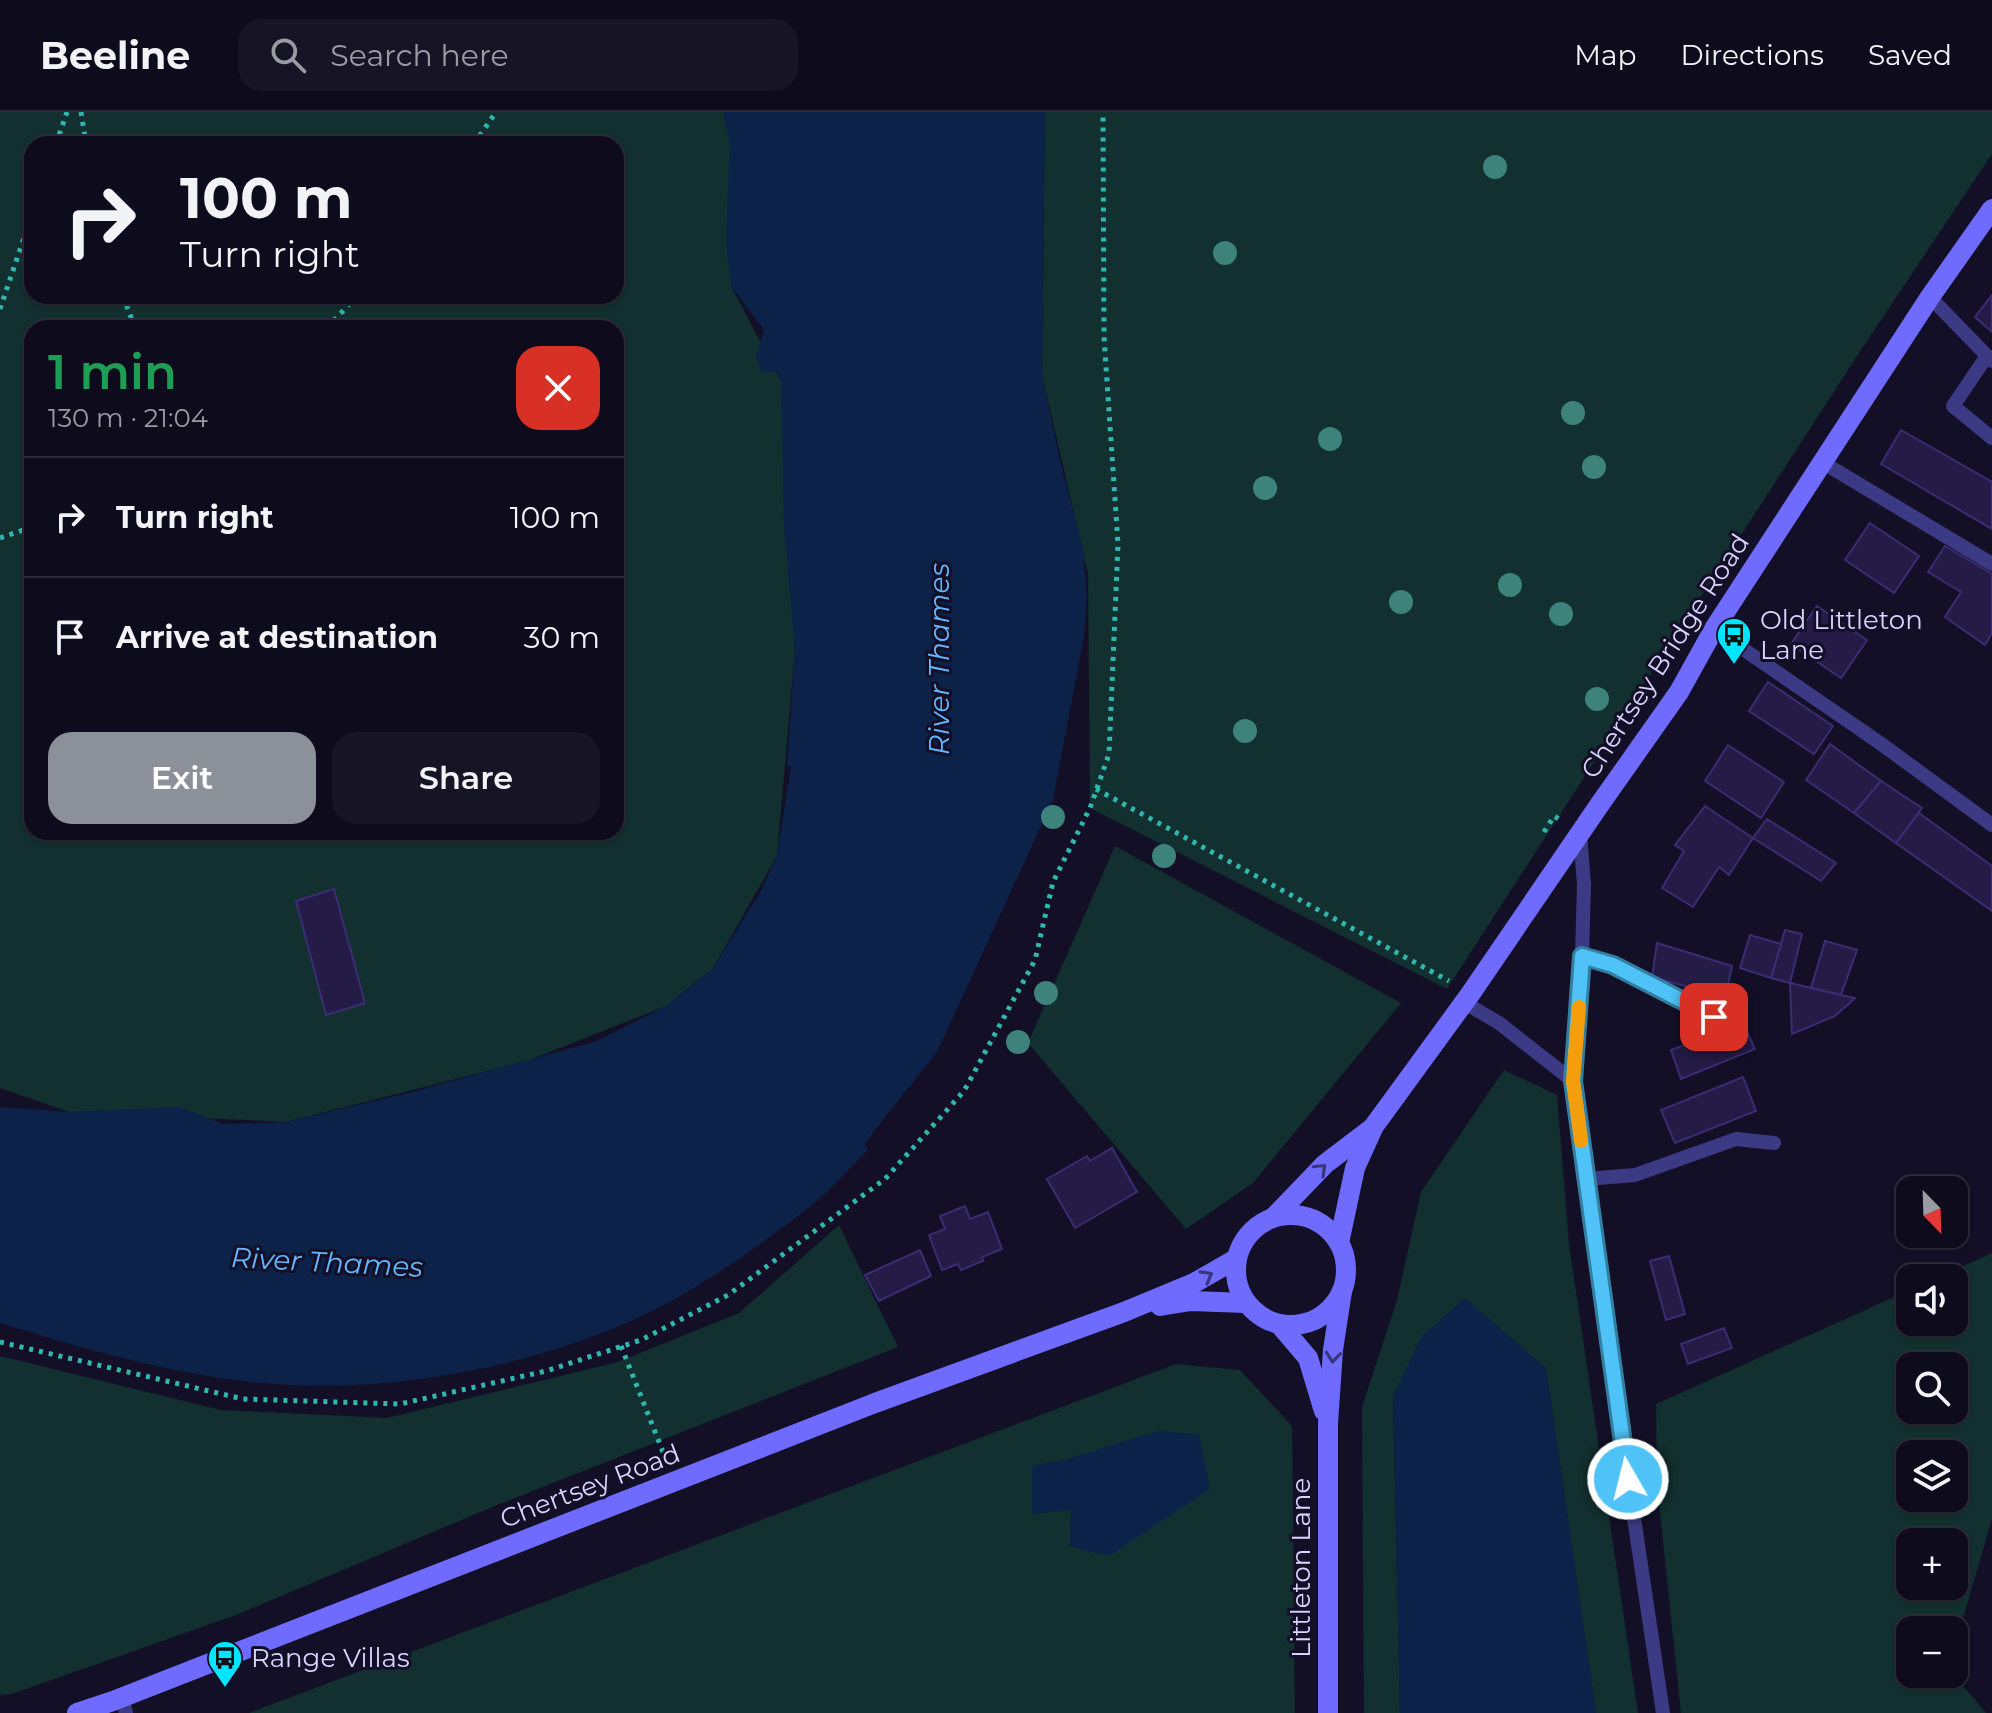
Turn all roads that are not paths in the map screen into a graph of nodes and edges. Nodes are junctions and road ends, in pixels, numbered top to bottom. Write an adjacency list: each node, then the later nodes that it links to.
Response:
1 (1992, 209): 2 (main road, Chertsey Bridge Road)
2 (1930, 297): 3 (lane); 5 (main road, Chertsey Bridge Road)
3 (1990, 358): 4 (lane)
4 (1992, 438)
5 (1822, 462): 6 (lane); 7 (main road, Chertsey Bridge Road)
6 (1992, 564)
7 (1714, 629): 8 (lane); 9 (main road, Chertsey Bridge Road)
8 (1992, 825)
9 (1580, 834): 10 (lane); 11 (main road, Chertsey Bridge Road)
10 (1582, 956): 12 (lane); 13 (lane)
11 (1465, 1003): 13 (lane); 14 (main road, Chertsey Bridge Road)
12 (1714, 1017)
13 (1573, 1081): 16 (lane)
14 (1374, 1126): 17 (main road, Chertsey Bridge Road, one-way to 14); 18 (main road, Chertsey Bridge Road)
15 (1774, 1143): 16 (lane)
16 (1586, 1179): 28 (lane)
17 (1273, 1218): 18 (main road); 19 (main road)
18 (1339, 1243): 20 (main road)
19 (1236, 1259): 21 (main road); 22 (main road, Chertsey Road, one-way to 19)
20 (1342, 1291): 23 (main road); 24 (main road, one-way to 24)
21 (1246, 1303): 22 (main road, Chertsey Road); 23 (main road)
22 (1124, 1312): 25 (main road, Chertsey Road)
23 (1279, 1324): 24 (main road)
24 (1328, 1423): 27 (main road, Littleton Lane)
25 (124, 1705): 26 (main road, Chertsey Road)
26 (77, 1713)
27 (1328, 1713)
28 (1663, 1713)

